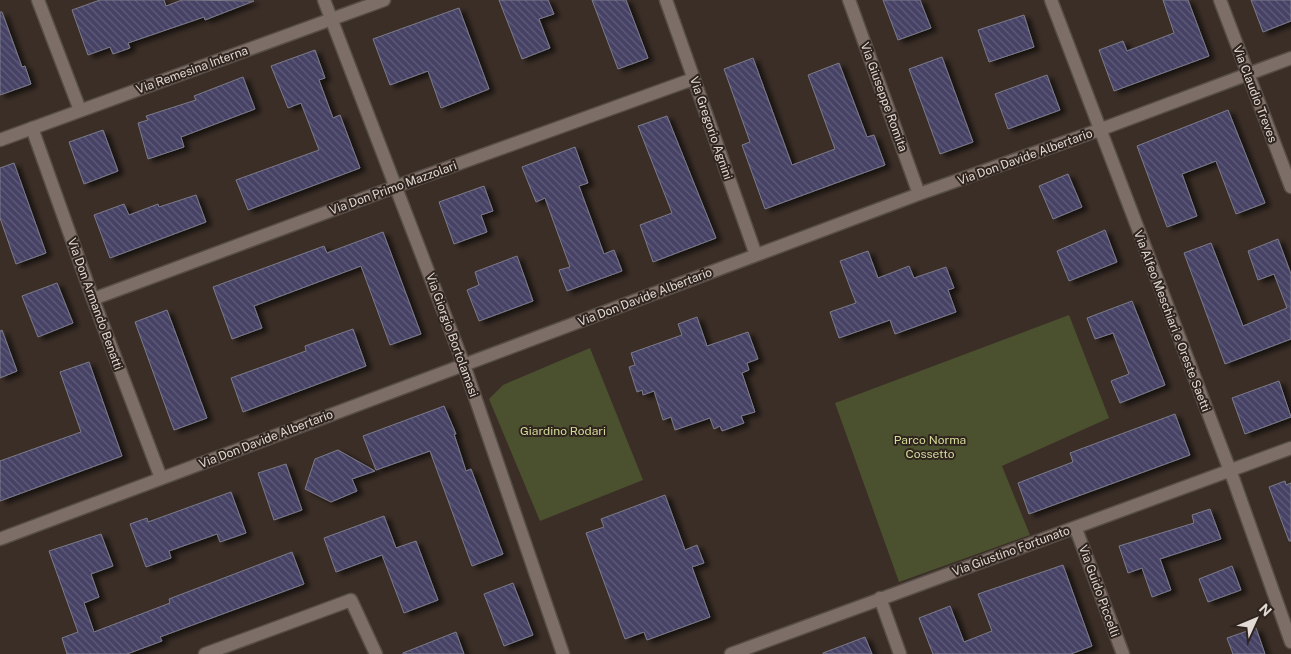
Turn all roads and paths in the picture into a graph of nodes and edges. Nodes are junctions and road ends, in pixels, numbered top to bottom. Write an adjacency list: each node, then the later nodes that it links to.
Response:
1 (38, 0): 12 (street)
2 (324, 0): 8 (street, Via Giorgio Bortolamasi)
3 (384, 0): 8 (street, Via Remesina Interna)
4 (666, 0): 11 (street, Via Gregorio Agnini)
5 (849, 0): 18 (street, Via Giuseppe Romita)
6 (1051, 0): 14 (street, Via Alfeo Meschiari e Oreste Saetti)
7 (1220, 0): 10 (street, Via Claudio Treves)
8 (332, 20): 12 (street, Via Remesina Interna); 16 (street, Via Giorgio Bortolamasi)
9 (1291, 58): 10 (street, Via Don Davide Albertario)
10 (1248, 76): 14 (street, Via Don Davide Albertario); 17 (street, Via Claudio Treves)
11 (693, 79): 16 (street, Via Don Primo Mazzolari); 19 (street, Via Gregorio Agnini)
12 (80, 110): 13 (street, Via Remesina Interna)
13 (32, 128): 15 (street, Via Remesina Interna); 20 (street, Via Don Armando Benatti)
14 (1099, 130): 18 (street, Via Don Davide Albertario); 23 (street, Via Alfeo Meschiari e Oreste Saetti)
15 (0, 140)
16 (396, 186): 20 (street, Via Don Primo Mazzolari); 21 (street, Via Giorgio Bortolamasi)
17 (1291, 187)
18 (919, 194): 19 (street, Via Don Davide Albertario)
19 (756, 256): 21 (street, Via Don Davide Albertario)
20 (93, 299): 24 (street, Via Don Armando Benatti)
21 (464, 365): 24 (street, Via Don Davide Albertario); 31 (street, Via Giorgio Bortolamasi)
22 (1291, 448): 23 (street, Via Giustino Fortunato)
23 (1229, 471): 25 (street, Via Giustino Fortunato); 28 (street, Via Alfeo Meschiari e Oreste Saetti)
24 (161, 478): 26 (street, Via Don Davide Albertario)
25 (1076, 528): 27 (street, Via Giustino Fortunato); 34 (street, Via Guido Piccelli)
26 (0, 539)
27 (880, 598): 32 (street, Via Giustino Fortunato); 33 (street)
28 (1291, 642)
29 (205, 654): 30 (street)
30 (376, 654)
31 (562, 654)
32 (733, 654)
33 (900, 654)
34 (1122, 654)

